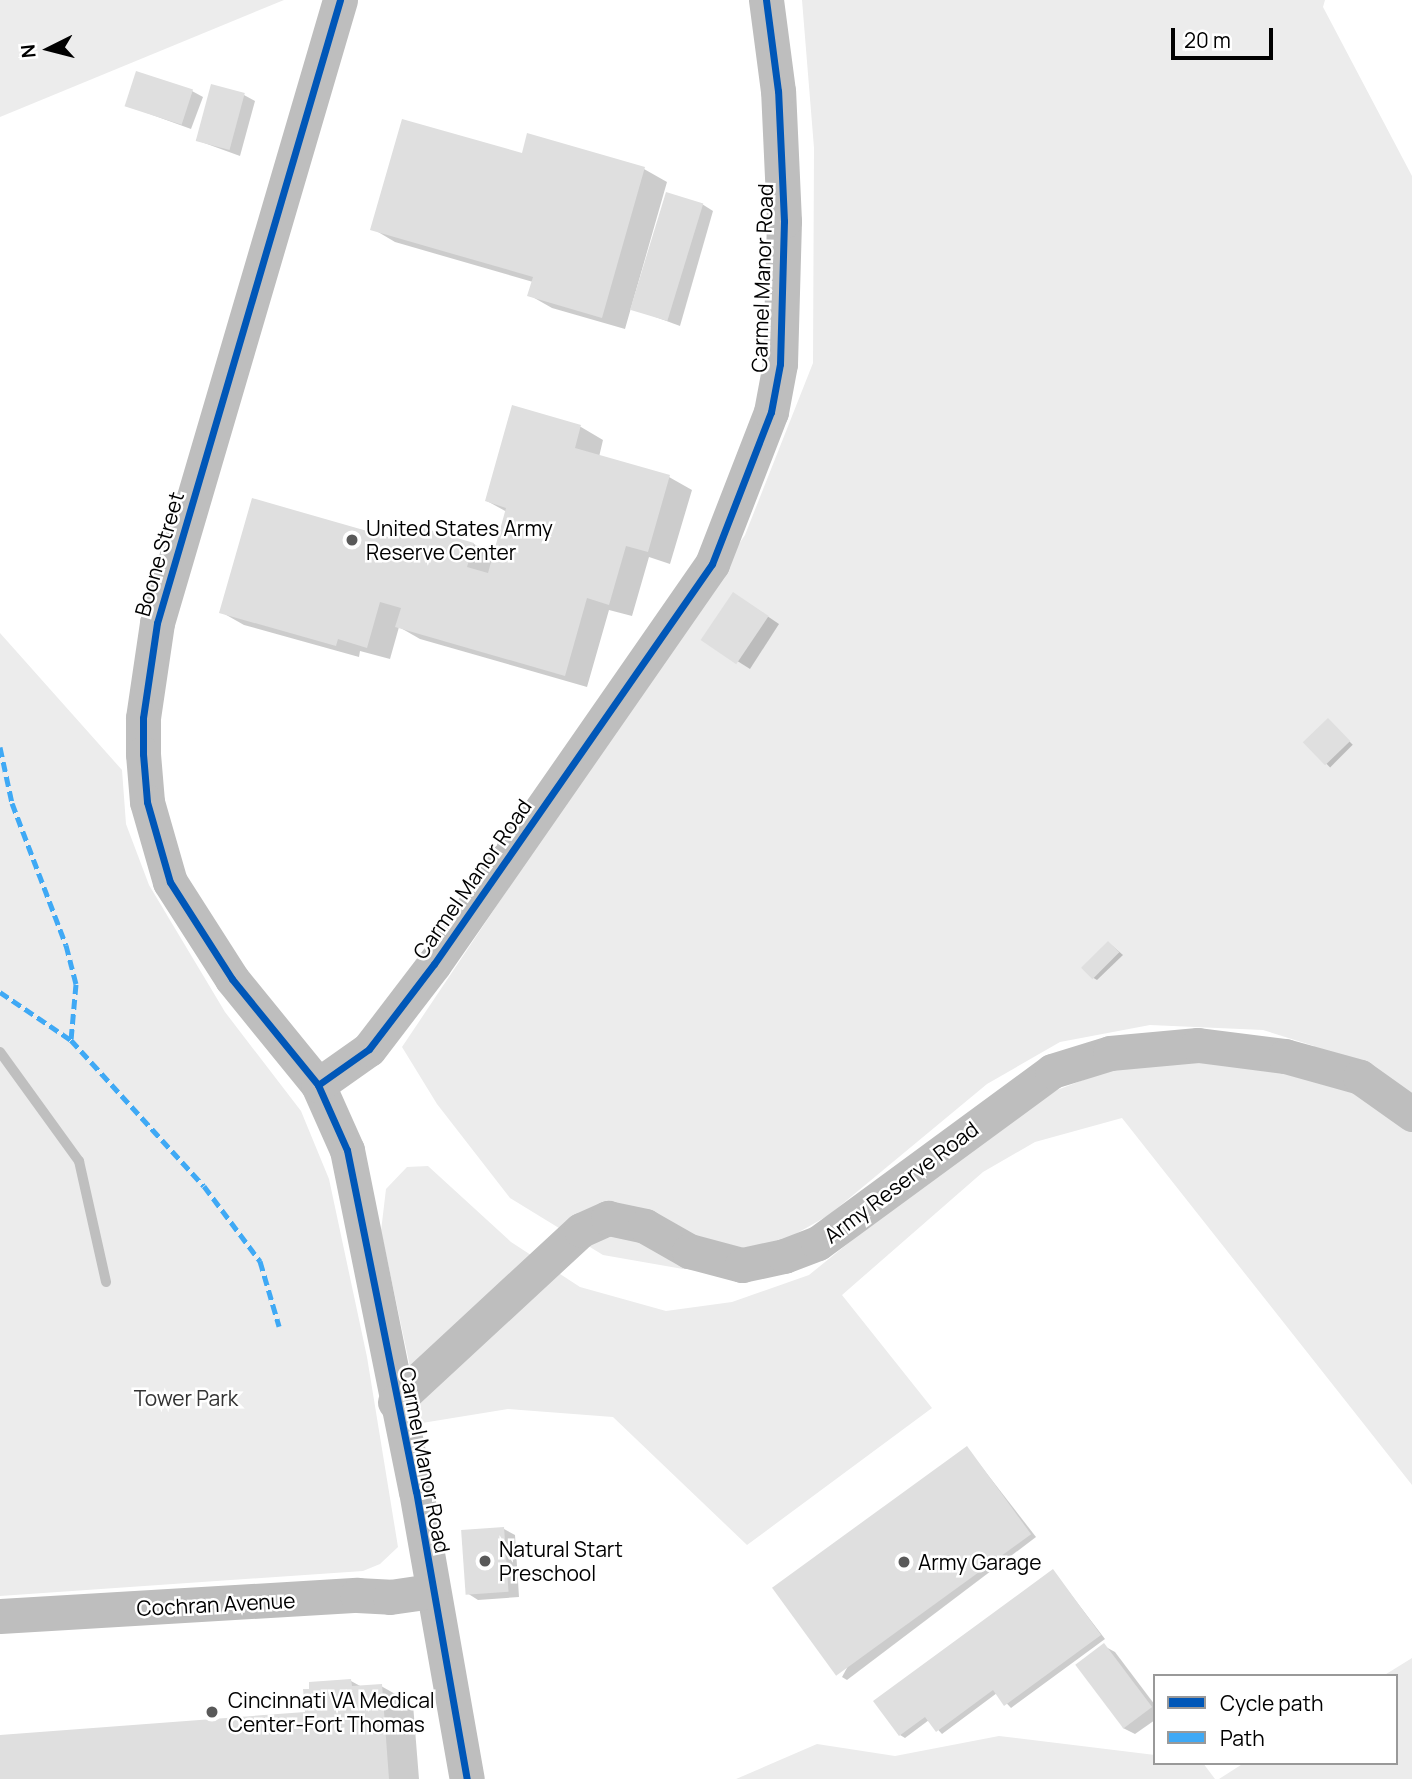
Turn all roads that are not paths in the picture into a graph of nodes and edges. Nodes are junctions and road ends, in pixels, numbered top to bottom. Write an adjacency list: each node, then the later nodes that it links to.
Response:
1 (340, 0): 3 (street, Boone Street)
2 (766, 0): 3 (street, Carmel Manor Road)
3 (318, 1085): 5 (street, Carmel Manor Road)
4 (1412, 1114): 5 (street, Army Reserve Road)
5 (396, 1402): 6 (street, Carmel Manor Road)
6 (431, 1591): 7 (street, Cochran Avenue); 8 (street, Carmel Manor Road)
7 (0, 1615)
8 (467, 1779)

